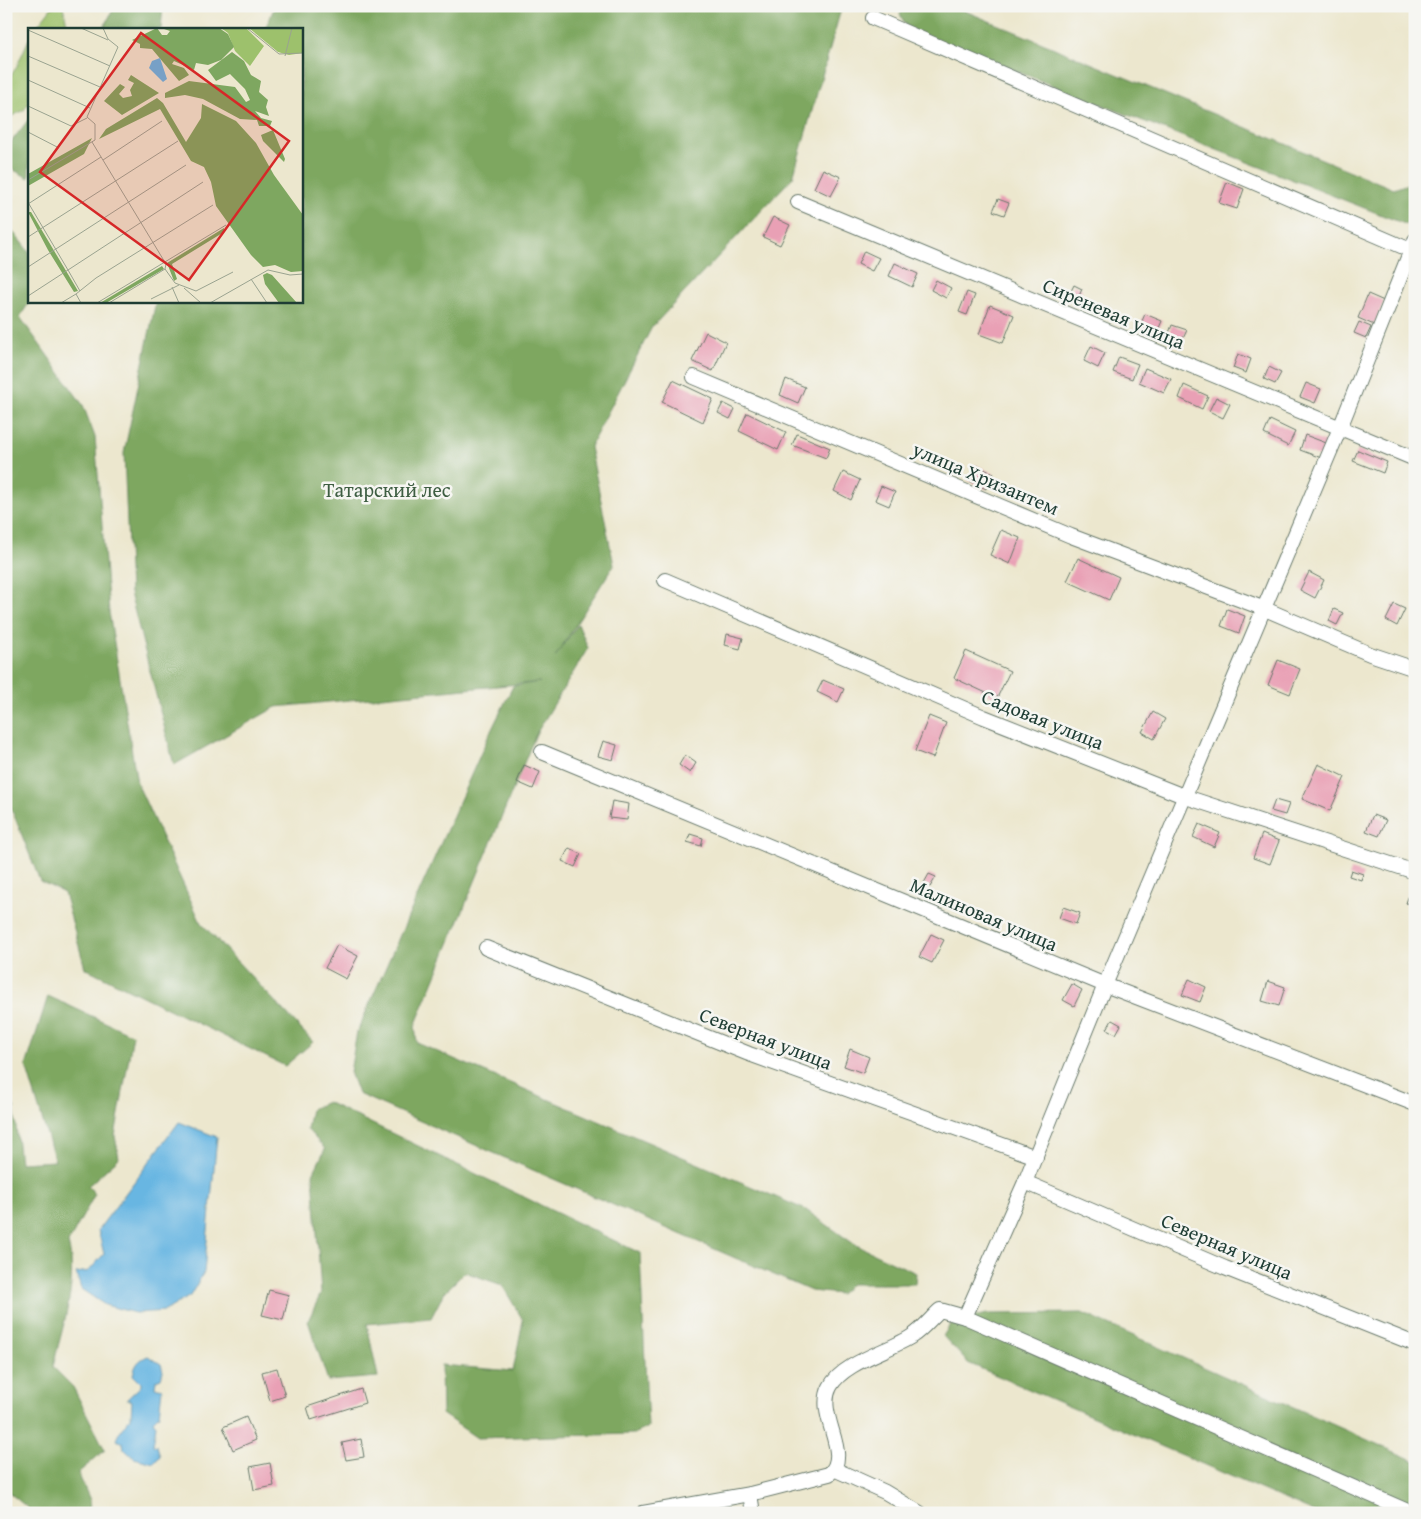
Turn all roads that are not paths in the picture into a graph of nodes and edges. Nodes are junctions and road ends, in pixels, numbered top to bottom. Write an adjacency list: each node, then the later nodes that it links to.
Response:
1 (873, 18): 3 (street)
2 (798, 202): 5 (street, Сиреневая улица)
3 (1413, 247): 5 (street)
4 (694, 377): 8 (street, улица Хризантем)
5 (1340, 428): 6 (street, Сиреневая улица); 8 (street)
6 (1415, 459)
7 (665, 580): 11 (street, Садовая улица)
8 (1265, 609): 9 (street, улица Хризантем); 11 (street)
9 (1415, 669)
10 (542, 752): 14 (street, Малиновая улица)
11 (1186, 797): 12 (street, Садовая улица); 14 (street)
12 (1415, 872)
13 (486, 948): 16 (street, Северная улица)
14 (1105, 985): 15 (street, Малиновая улица); 16 (street)
15 (1415, 1104)
16 (1036, 1157): 17 (street)
17 (1026, 1182): 18 (street); 19 (street, Северная улица)
18 (965, 1317): 20 (street); 25 (street)
19 (1415, 1344)
20 (834, 1469): 21 (street); 24 (street)
21 (750, 1494): 22 (street); 23 (street)
22 (644, 1513)
23 (753, 1513)
24 (920, 1513)
25 (1412, 1513)

